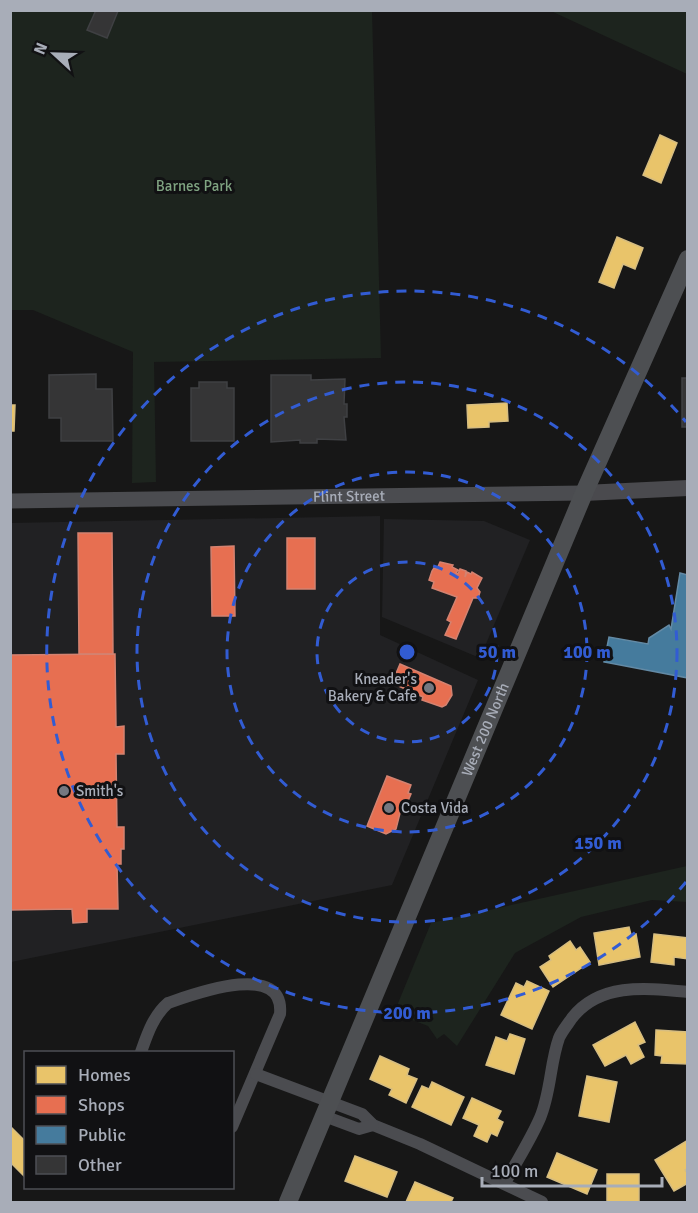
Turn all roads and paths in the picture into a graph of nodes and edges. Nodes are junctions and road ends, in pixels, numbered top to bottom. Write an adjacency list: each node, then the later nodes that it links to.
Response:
1 (687, 259): 3 (main road, West 200 North)
2 (687, 489): 3 (main road, Flint Street)
3 (584, 493): 4 (street, Flint Street); 8 (main road, West 200 North)
4 (10, 501)
5 (687, 992): 10 (street)
6 (142, 1051): 7 (street)
7 (256, 1074): 8 (street); 9 (street)
8 (327, 1108): 10 (street); 11 (main road, West 200 North)
9 (234, 1123)
10 (505, 1184): 12 (street)
11 (288, 1203)
12 (542, 1203)

